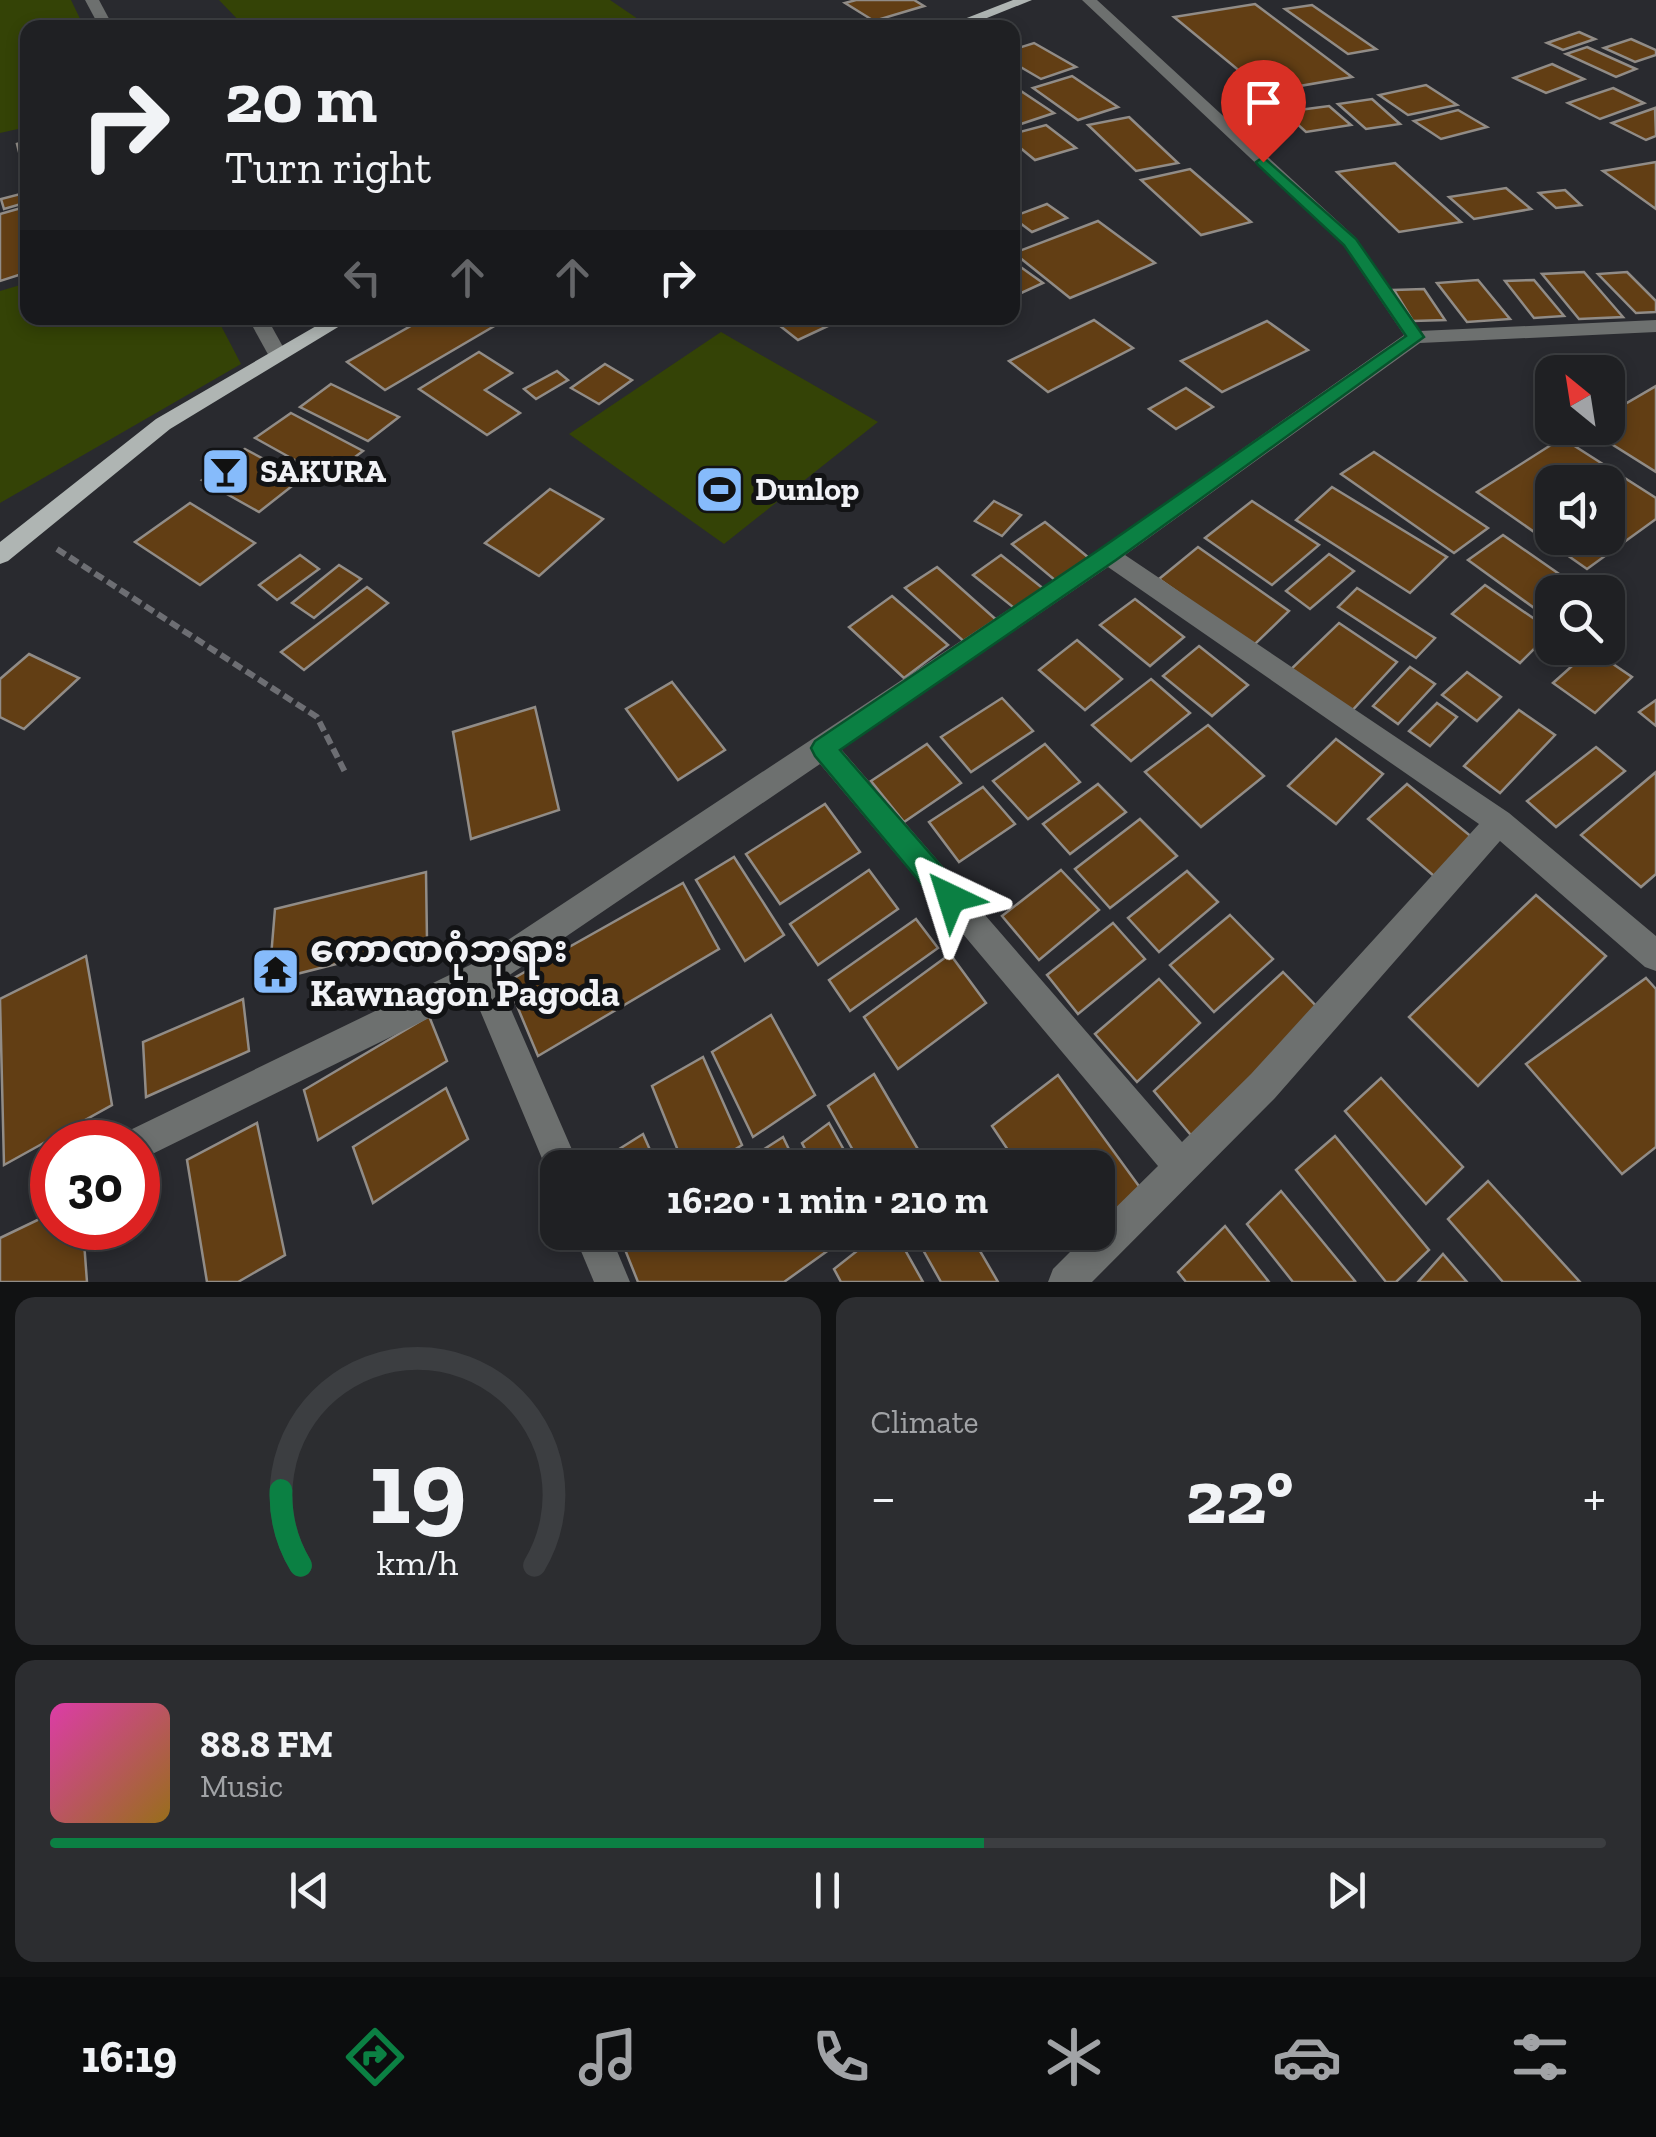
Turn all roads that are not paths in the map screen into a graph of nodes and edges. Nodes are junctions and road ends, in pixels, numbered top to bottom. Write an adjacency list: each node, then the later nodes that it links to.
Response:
1 (1025, 0): 3 (main road)
2 (1089, 0): 7 (street)
3 (970, 20)
4 (262, 325): 8 (street)
5 (330, 325): 8 (main road)
6 (1656, 326): 7 (street)
7 (1416, 337): 9 (street)
8 (277, 354): 10 (main road)
9 (1108, 554): 11 (street); 12 (street)
10 (0, 555)
11 (823, 748): 14 (street); 17 (street)
12 (1499, 822): 13 (street); 17 (street)
13 (1656, 956)
14 (481, 976): 15 (street); 16 (street)
15 (160, 1133)
16 (555, 1150)
17 (1181, 1167): 20 (street)
18 (598, 1250): 19 (street)
19 (612, 1282)
20 (1066, 1282)

